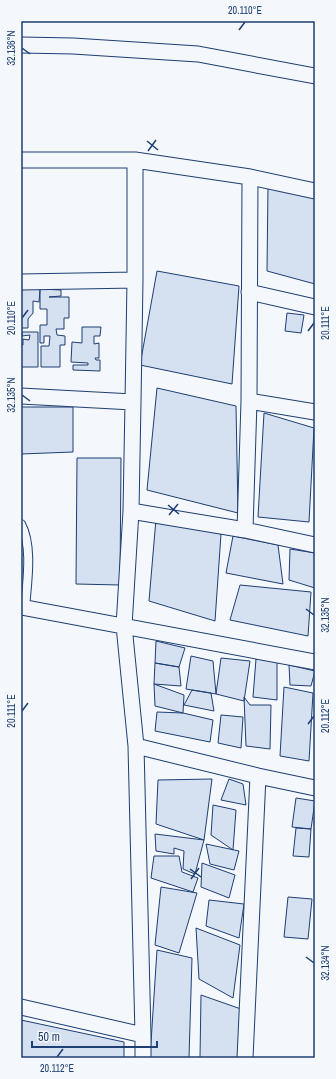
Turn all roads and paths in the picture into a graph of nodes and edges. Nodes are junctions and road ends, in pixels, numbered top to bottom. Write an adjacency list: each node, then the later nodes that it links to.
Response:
1 (21, 45): 2 (street)
2 (315, 76)
3 (21, 160): 4 (street)
4 (135, 160): 5 (street); 7 (street)
5 (250, 177): 6 (street); 9 (street)
6 (315, 191)
7 (135, 280): 8 (street); 13 (street)
8 (21, 282)
9 (249, 292): 10 (street); 12 (street)
10 (315, 306)
11 (21, 396): 13 (street)
12 (249, 401): 14 (street); 17 (street)
13 (133, 402): 15 (street)
14 (315, 412)
15 (130, 511): 17 (street); 20 (street)
16 (21, 524): 19 (lane)
17 (245, 530): 18 (street)
18 (315, 545)
19 (23, 607): 20 (street)
20 (124, 626): 21 (street); 22 (street)
21 (315, 662)
22 (136, 746): 23 (street); 26 (street)
23 (258, 776): 24 (street); 28 (street)
24 (315, 788)
25 (21, 1007): 26 (street)
26 (143, 1035): 27 (street)
27 (143, 1058)
28 (245, 1058)

